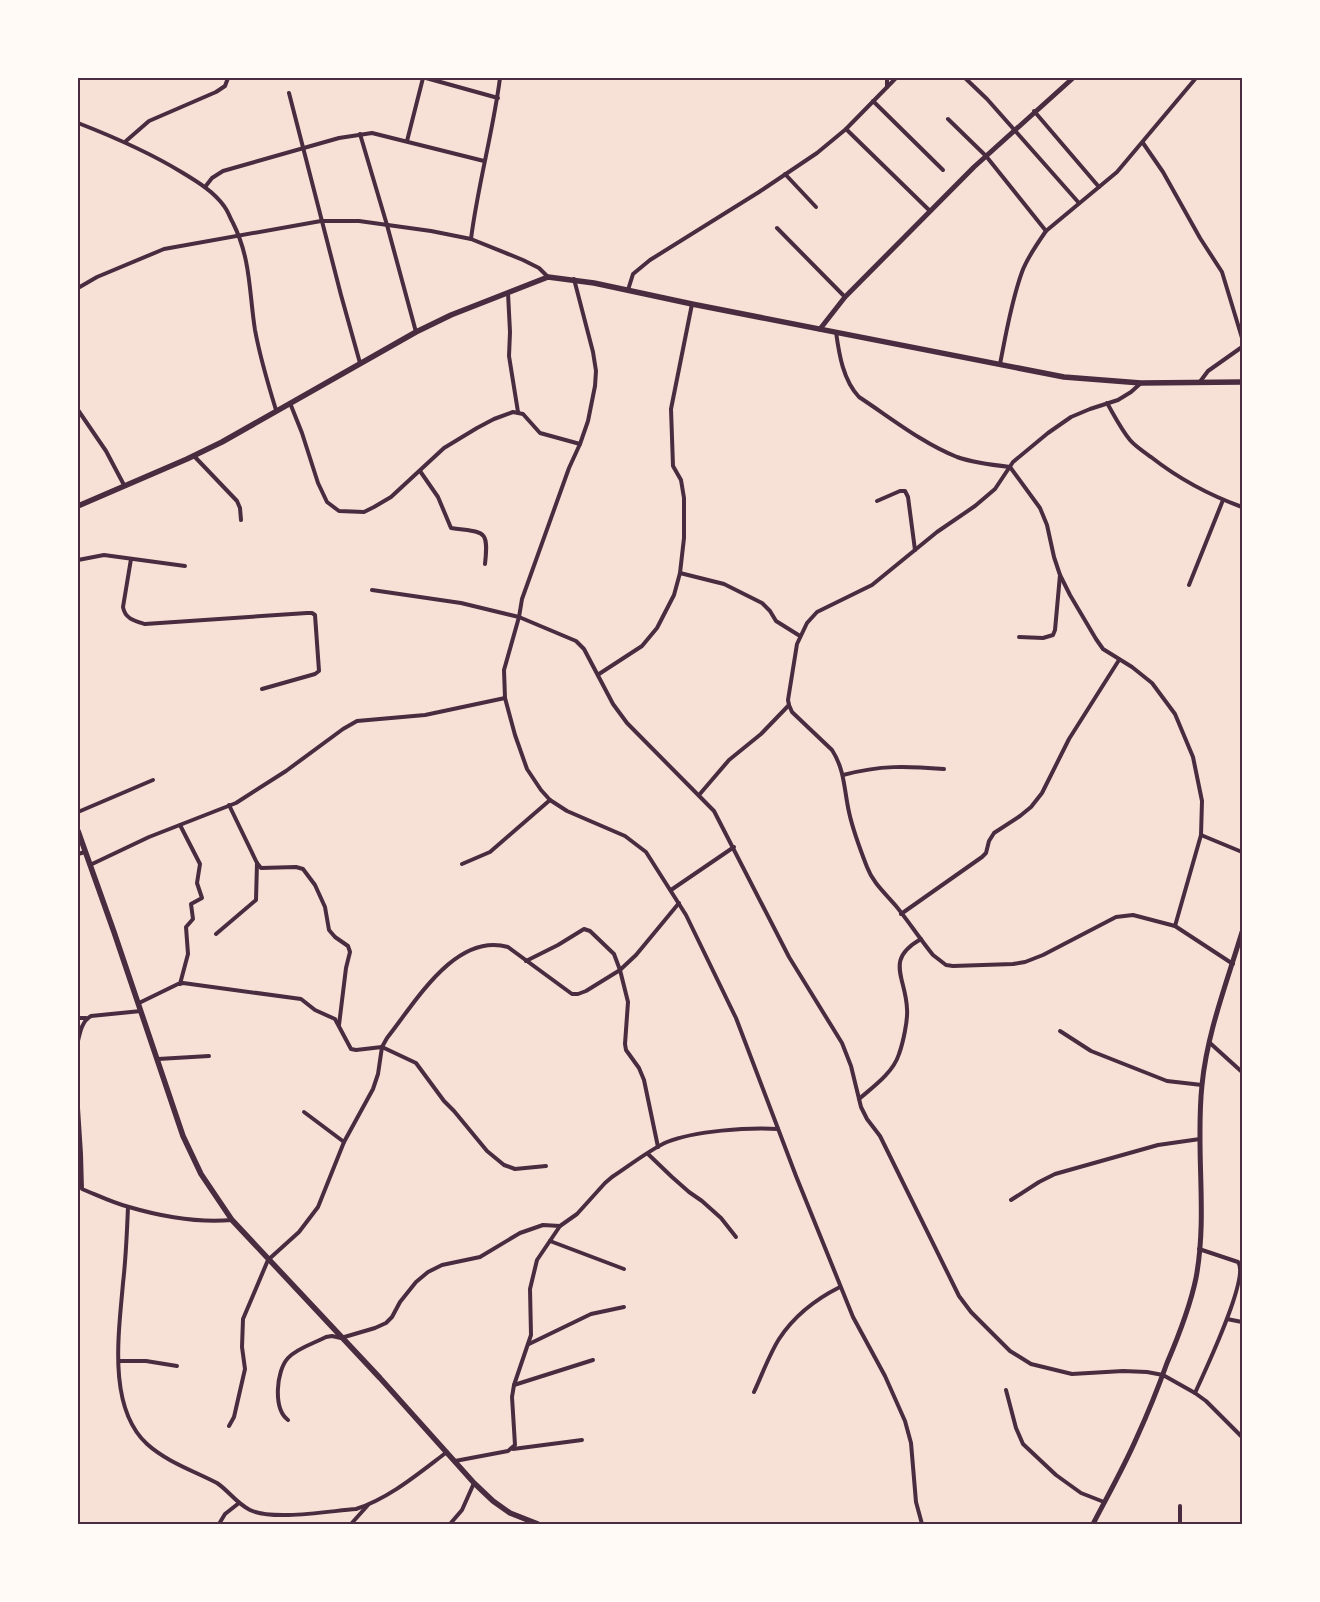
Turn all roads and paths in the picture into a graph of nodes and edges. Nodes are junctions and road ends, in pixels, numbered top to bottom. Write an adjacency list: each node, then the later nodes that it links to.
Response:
1 (228, 78): 19 (street)
2 (424, 78): 11 (street); 20 (street)
3 (500, 78): 11 (street)
4 (887, 78): 9 (street)
5 (896, 78): 9 (street)
6 (965, 78): 17 (street)
7 (1071, 78): 13 (street)
8 (1196, 78): 21 (street)
9 (887, 87): 12 (street)
10 (289, 93): 22 (street)
11 (498, 98): 24 (street)
12 (874, 101): 16 (street); 25 (street)
13 (1034, 111): 17 (street); 28 (street)
14 (948, 119): 23 (street)
15 (78, 123): 19 (street)
16 (846, 129): 26 (street); 31 (street)
17 (1014, 129): 23 (street); 29 (street)
18 (360, 134): 20 (street); 22 (street); 33 (street)
19 (126, 141): 27 (street)
20 (407, 141): 24 (street)
21 (1143, 143): 28 (street); 48 (street)
22 (303, 148): 27 (street); 32 (street)
23 (986, 156): 31 (street); 35 (street)
24 (484, 161): 37 (street)
25 (943, 170)
26 (785, 174): 30 (street); 41 (street)
27 (205, 187): 36 (street)
28 (1099, 187): 29 (street)
29 (1079, 203): 35 (street)
30 (816, 207)
31 (930, 211): 43 (street)
32 (321, 220): 33 (street); 36 (street); 50 (street)
33 (387, 225): 37 (street); 46 (street)
34 (777, 228): 43 (street)
35 (1046, 232): 51 (street)
36 (239, 235): 40 (street); 58 (street)
37 (471, 239): 38 (street)
38 (548, 277): 39 (main road); 42 (main road)
39 (574, 279): 41 (main road); 60 (street)
40 (78, 288)
41 (628, 290): 44 (main road)
42 (508, 292): 46 (main road); 59 (street)
43 (845, 297): 45 (street)
44 (692, 304): 45 (main road); 75 (street)
45 (820, 328): 47 (main road)
46 (416, 332): 50 (main road)
47 (836, 332): 51 (main road); 62 (street)
48 (1242, 338)
49 (1242, 347): 54 (street)
50 (360, 363): 55 (main road)
51 (1000, 364): 53 (main road)
52 (1242, 382): 54 (main road)
53 (1142, 383): 54 (main road); 56 (street)
54 (1199, 383)
55 (290, 402): 58 (main road); 63 (street)
56 (1107, 403): 62 (street); 65 (street)
57 (78, 410): 64 (street)
58 (276, 410): 61 (main road)
59 (518, 412): 60 (street); 63 (street)
60 (580, 444): 79 (street)
61 (194, 456): 64 (main road); 69 (street)
62 (1010, 467): 70 (street); 76 (street)
63 (420, 471): 73 (street)
64 (124, 485): 67 (main road)
65 (1223, 500): 68 (street); 77 (street)
66 (877, 501): 70 (street)
67 (78, 506)
68 (1242, 507)
69 (242, 520)
70 (915, 550): 80 (street)
71 (131, 559): 72 (street); 74 (street); 84 (street)
72 (78, 560)
73 (485, 564)
74 (185, 566)
75 (680, 573): 80 (street); 83 (street)
76 (1060, 575): 81 (street); 82 (street)
77 (1189, 585)
78 (372, 590): 79 (street)
79 (519, 618): 83 (street); 85 (street)
80 (800, 636): 86 (street)
81 (1019, 637)
82 (1119, 660): 96 (street); 106 (street)
83 (599, 674): 90 (street)
84 (262, 689)
85 (505, 698): 91 (street); 92 (street)
86 (788, 705): 88 (street); 90 (street)
87 (944, 769): 88 (street)
88 (843, 775): 106 (street)
89 (153, 780): 93 (street)
90 (699, 795): 97 (street)
91 (550, 800): 102 (street); 104 (street)
92 (229, 805): 94 (street); 101 (street)
93 (78, 812)
94 (180, 825): 103 (street); 114 (street)
95 (78, 831): 98 (main road)
96 (1201, 835): 99 (street); 107 (street)
97 (734, 847): 104 (street); 128 (street)
98 (86, 852): 100 (street); 103 (main road)
99 (1242, 852)
100 (78, 854)
101 (257, 863): 109 (street); 119 (street)
102 (462, 864)
103 (90, 865): 115 (main road)
104 (670, 890): 105 (street)
105 (679, 903): 113 (street); 131 (street)
106 (901, 914): 110 (street)
107 (1175, 926): 110 (street); 112 (street)
108 (1242, 932): 112 (street)
109 (216, 934)
110 (921, 939): 128 (street)
111 (526, 961): 113 (street); 113 (street); 123 (street)
112 (1233, 964): 122 (street)
113 (620, 970): 134 (street)
114 (180, 984): 115 (street); 119 (street)
115 (139, 1003): 116 (main road)
116 (141, 1011): 118 (street); 125 (main road)
117 (78, 1018): 118 (street)
118 (86, 1018): 121 (street)
119 (339, 1026): 123 (street)
120 (1060, 1031): 127 (street)
121 (78, 1041)
122 (1210, 1043): 126 (street); 127 (street)
123 (382, 1048): 133 (street); 136 (street)
124 (209, 1056): 125 (street)
125 (158, 1059): 140 (main road)
126 (1242, 1072)
127 (1202, 1085): 132 (street)
128 (859, 1099): 156 (street)
129 (78, 1108): 137 (street)
130 (304, 1112): 133 (street)
131 (778, 1128): 134 (street); 147 (street)
132 (1200, 1139): 138 (street); 144 (street)
133 (344, 1142): 145 (street)
134 (658, 1147): 135 (street)
135 (648, 1154): 141 (street); 142 (street)
136 (546, 1166)
137 (80, 1189): 139 (street)
138 (1011, 1200)
139 (128, 1207): 140 (street); 154 (street)
140 (232, 1220): 145 (main road)
141 (560, 1226): 143 (street); 151 (street)
142 (736, 1237)
143 (550, 1241): 146 (street); 152 (street)
144 (1199, 1249): 149 (street); 156 (street)
145 (268, 1260): 151 (main road); 162 (street)
146 (624, 1269)
147 (840, 1287): 159 (street); 177 (street)
148 (624, 1307): 152 (street)
149 (1227, 1319): 150 (street); 160 (street)
150 (1242, 1322)
151 (341, 1338): 161 (street); 166 (main road)
152 (529, 1344): 157 (street)
153 (593, 1360): 157 (street)
154 (119, 1361): 155 (street); 170 (street)
155 (177, 1366)
156 (1163, 1375): 160 (street); 169 (street)
157 (514, 1385): 165 (street)
158 (1006, 1390): 169 (street)
159 (754, 1392)
160 (1195, 1393): 163 (street)
161 (288, 1420)
162 (229, 1426)
163 (1242, 1437)
164 (582, 1440): 165 (street)
165 (512, 1449): 167 (street)
166 (447, 1452): 167 (main road); 171 (street)
167 (455, 1461): 168 (main road)
168 (474, 1483): 175 (street); 176 (main road)
169 (1104, 1502): 178 (street)
170 (239, 1503): 171 (street); 173 (street)
171 (368, 1505): 174 (street)
172 (1180, 1506): 179 (street)
173 (219, 1524)
174 (351, 1524)
175 (450, 1524)
176 (538, 1524)
177 (922, 1524)
178 (1093, 1524)
179 (1180, 1524)

